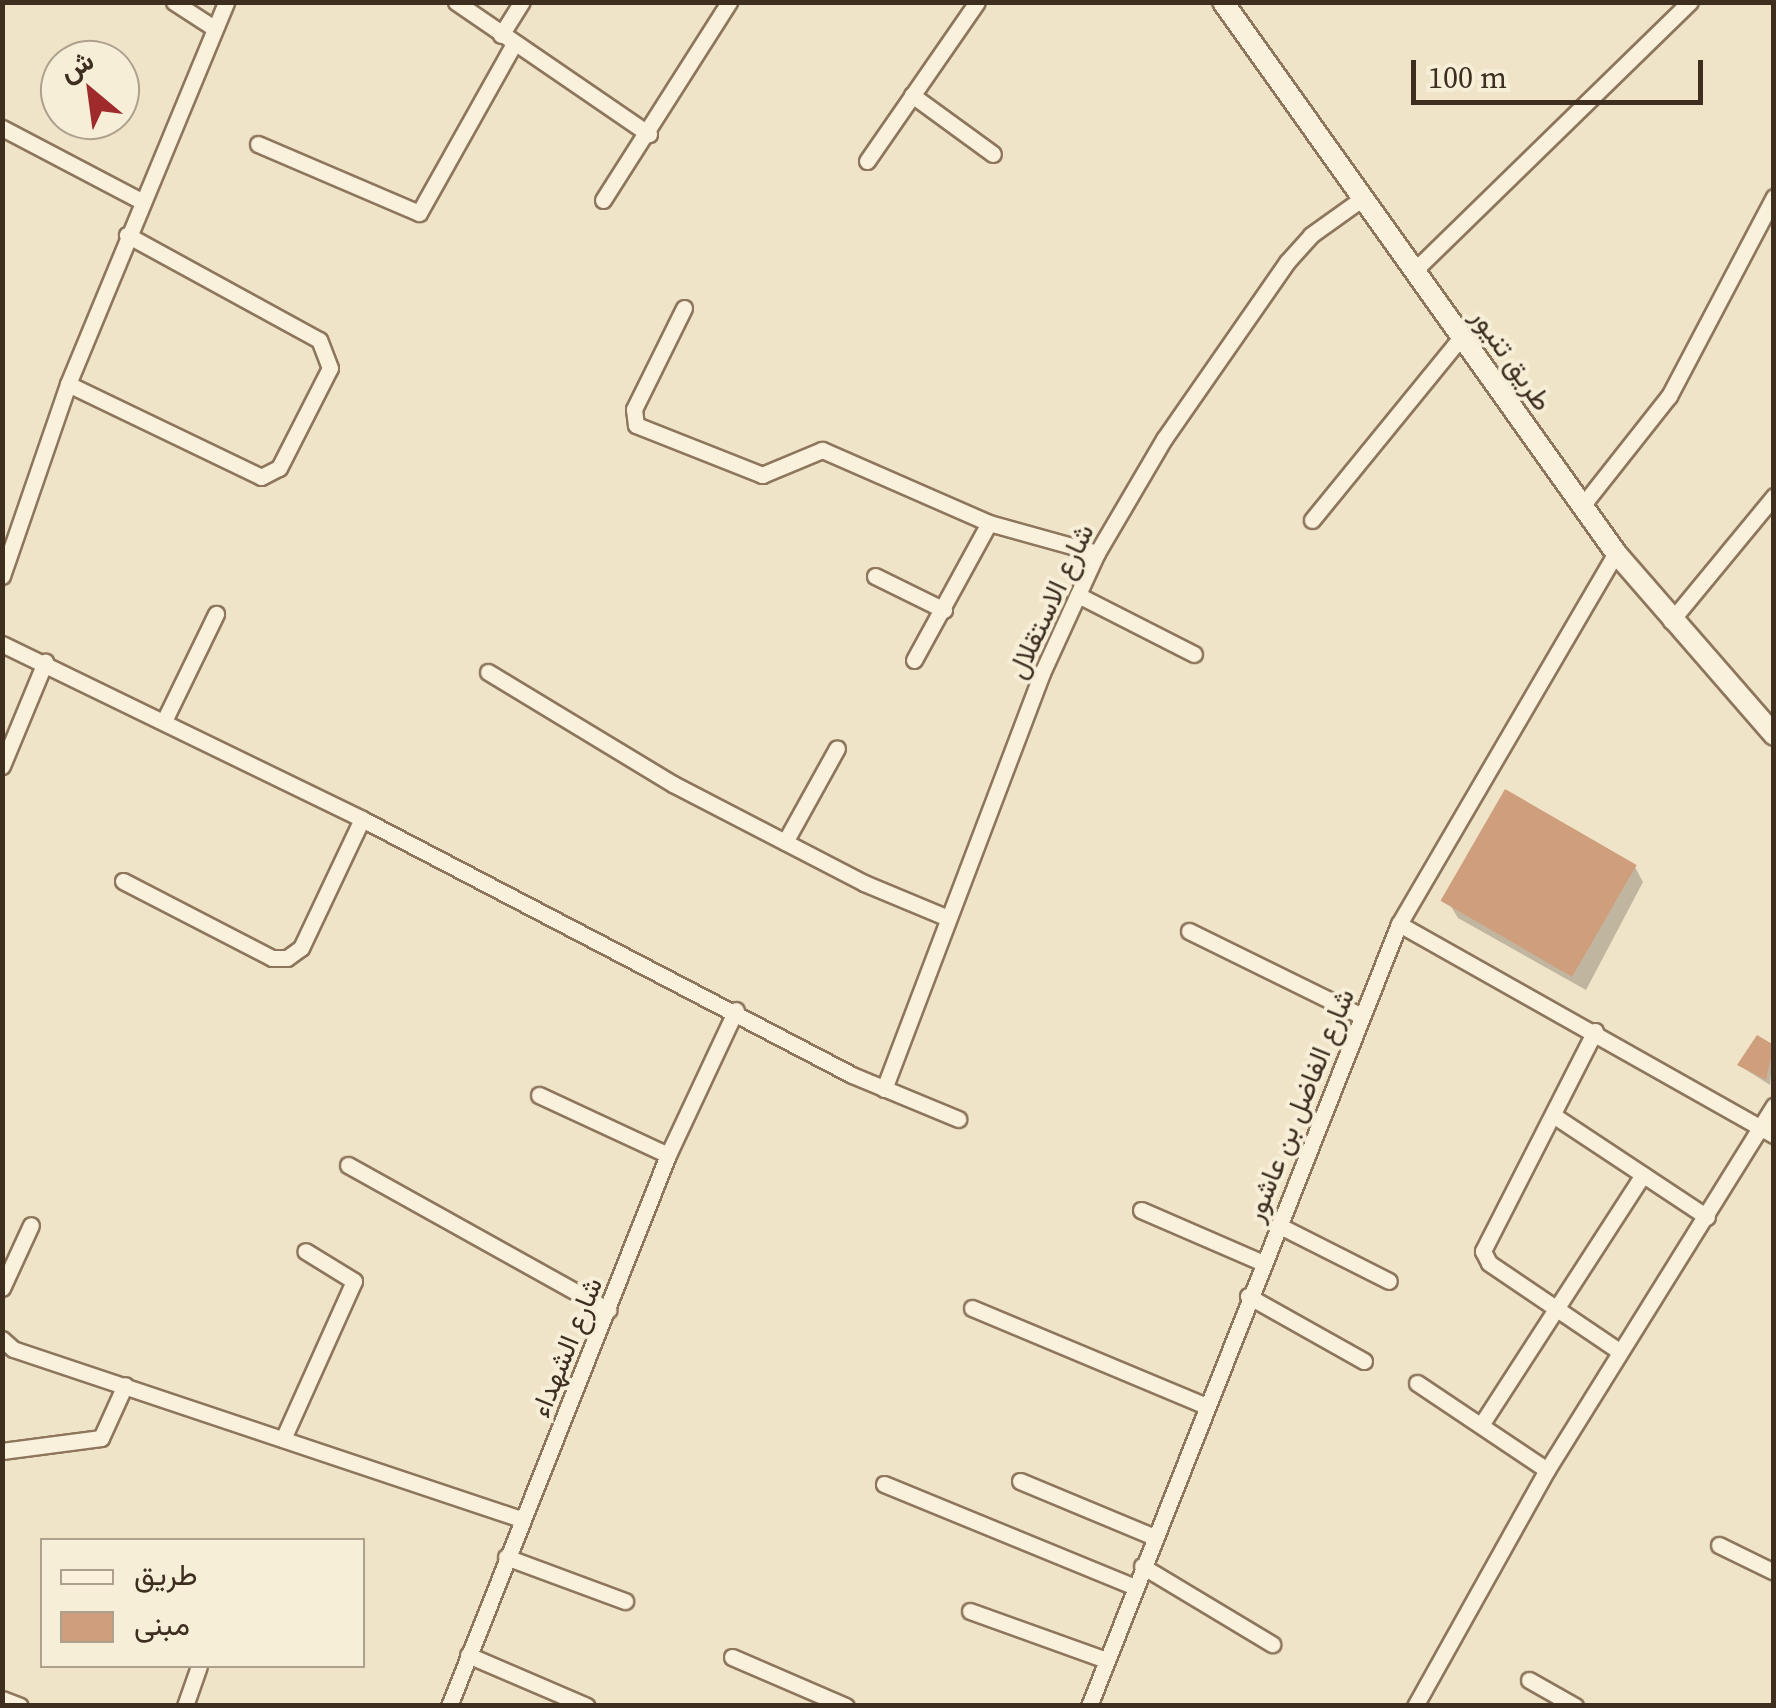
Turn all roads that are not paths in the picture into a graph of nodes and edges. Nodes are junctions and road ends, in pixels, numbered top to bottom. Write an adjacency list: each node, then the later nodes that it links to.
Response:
1 (174, 2): 9 (street)
2 (226, 2): 9 (street)
3 (456, 2): 10 (street)
4 (522, 2): 10 (street)
5 (729, 2): 13 (street)
6 (976, 2): 11 (street)
7 (1223, 2): 18 (main road, طريق تنيور)
8 (1690, 2): 22 (street)
9 (214, 28): 20 (street)
10 (507, 40): 13 (street); 14 (street)
11 (912, 95): 15 (street); 16 (street)
12 (2, 128): 20 (street)
13 (649, 134): 19 (street)
14 (258, 144)
15 (993, 154)
16 (867, 162)
17 (1774, 196): 27 (street)
18 (1364, 197): 22 (main road, طريق تنيور); 30 (street, شارع الاستقلال)
19 (603, 200)
20 (141, 201): 21 (street)
21 (127, 235): 25 (street); 25 (street)
22 (1415, 270): 24 (main road, طريق تنيور)
23 (684, 308): 29 (street)
24 (1462, 336): 27 (main road, طريق تنيور); 28 (street)
25 (68, 384): 32 (street)
26 (1774, 496): 37 (street)
27 (1582, 506): 31 (main road, طريق تنيور)
28 (1312, 520)
29 (989, 524): 30 (street); 35 (street)
30 (1097, 552): 34 (street, شارع الاستقلال)
31 (1616, 553): 37 (main road, طريق تنيور); 51 (street, شارع الفاضل بن عاشور)
32 (2, 576)
33 (875, 576): 35 (street)
34 (1078, 595): 39 (street); 50 (street, شارع الاستقلال)
35 (944, 610): 40 (street)
36 (216, 614): 43 (street)
37 (1671, 621): 44 (main road, طريق تنيور)
38 (2, 644): 41 (street)
39 (1194, 654)
40 (914, 660)
41 (45, 662): 43 (street); 46 (street)
42 (488, 672): 48 (street)
43 (165, 720): 47 (street)
44 (1774, 735)
45 (837, 748): 48 (street)
46 (2, 766)
47 (362, 820): 49 (street); 53 (street)
48 (785, 842): 50 (street)
49 (123, 881)
50 (948, 918): 56 (street, شارع الاستقلال)
51 (1399, 924): 54 (street, شارع الفاضل بن عاشور); 55 (street)
52 (1188, 930): 54 (street)
53 (736, 1010): 56 (street); 62 (street, شارع الشهداء)
54 (1362, 1016): 68 (street, شارع الفاضل بن عاشور)
55 (1595, 1031): 59 (street); 61 (street)
56 (884, 1088): 60 (street)
57 (539, 1095): 62 (street)
58 (1774, 1106): 61 (street)
59 (1556, 1117): 64 (street); 76 (street)
60 (958, 1119)
61 (1766, 1130): 66 (street)
62 (668, 1156): 75 (street, شارع الشهداء)
63 (348, 1165): 75 (street)
64 (1642, 1175): 66 (street); 76 (street)
65 (1141, 1210): 70 (street)
66 (1707, 1217): 78 (street)
67 (31, 1225): 72 (street)
68 (1278, 1226): 70 (street, شارع الفاضل بن عاشور); 71 (street)
69 (305, 1251): 84 (street)
70 (1261, 1262): 73 (street, شارع الفاضل بن عاشور)
71 (1388, 1281)
72 (2, 1288)
73 (1248, 1296): 79 (street); 82 (street, شارع الفاضل بن عاشور)
74 (972, 1308): 82 (street)
75 (608, 1310): 89 (street, شارع الشهداء)
76 (1560, 1311): 78 (street); 83 (street)
77 (2, 1340): 81 (street)
78 (1619, 1351): 86 (street)
79 (1364, 1362)
80 (1416, 1382): 83 (street)
81 (125, 1384): 84 (street); 85 (street)
82 (1204, 1405): 90 (street, شارع الفاضل بن عاشور)
83 (1481, 1425): 86 (street)
84 (282, 1439): 89 (street)
85 (2, 1451)
86 (1547, 1470): 111 (street)
87 (1020, 1481): 90 (street)
88 (884, 1484): 95 (street)
89 (521, 1519): 92 (street, شارع الشهداء)
90 (1152, 1536): 93 (street, شارع الفاضل بن عاشور)
91 (1719, 1545): 94 (street)
92 (506, 1557): 96 (street); 99 (street, شارع الشهداء)
93 (1142, 1566): 95 (street, شارع الفاضل بن عاشور); 98 (street)
94 (1774, 1572)
95 (1134, 1587): 101 (street, شارع الفاضل بن عاشور)
96 (625, 1601)
97 (970, 1611): 101 (street)
98 (1272, 1644)
99 (468, 1656): 107 (street, شارع الشهداء); 108 (street)
100 (732, 1658): 109 (street)
101 (1106, 1660): 110 (street, شارع الفاضل بن عاشور)
102 (198, 1668): 106 (street)
103 (1529, 1680): 112 (street)
104 (2, 1699): 105 (street)
105 (20, 1706)
106 (184, 1706)
107 (449, 1706)
108 (586, 1706)
109 (846, 1706)
110 (1089, 1706)
111 (1415, 1706)
112 (1576, 1706)

